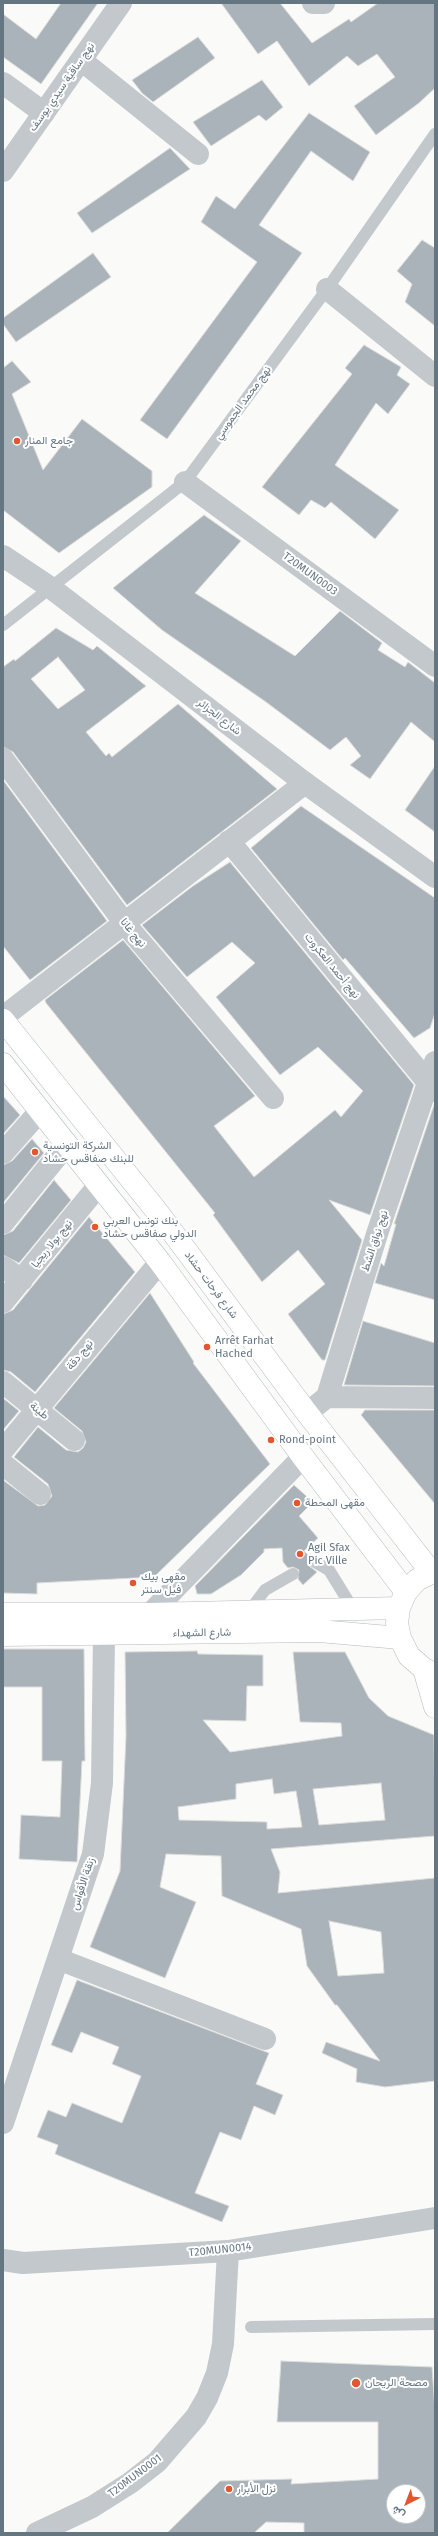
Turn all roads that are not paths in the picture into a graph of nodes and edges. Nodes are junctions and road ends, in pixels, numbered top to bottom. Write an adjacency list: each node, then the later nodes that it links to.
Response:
1 (122, 3): 4 (street, نهج ساقية سيدي يوسف)
2 (313, 3): 3 (street)
3 (324, 3)
4 (81, 60): 6 (street, نهج ساقية سيدي يوسف); 8 (street)
5 (3, 83): 6 (street)
6 (44, 113): 9 (street, نهج ساقية سيدي يوسف)
7 (435, 134): 10 (lane, نهج محمد الجموسي)
8 (198, 154)
9 (3, 171)
10 (327, 289): 11 (street); 12 (lane, نهج محمد الجموسي)
11 (435, 375)
12 (185, 482): 14 (lane, نهج محمد الجموسي); 16 (street, T20MUN0003)
13 (3, 556): 14 (street, شارع الجزائر)
14 (51, 588): 15 (lane, نهج محمد الجموسي); 18 (street, شارع الجزائر)
15 (3, 625)
16 (435, 666)
17 (3, 759): 21 (street, نهج غانا)
18 (305, 783): 19 (street); 20 (street, شارع الجزائر)
19 (229, 841): 21 (street); 25 (street, نهج أحمد العكروت)
20 (435, 877)
21 (126, 925): 22 (street); 26 (street, نهج غانا)
22 (3, 1018): 40 (main road, شارع فرحات حشاد)
23 (435, 1062): 25 (street, نهج نواق الشط)
24 (3, 1064): 27 (main road)
25 (431, 1087): 37 (street, نهج نواق الشط)
26 (273, 1098)
27 (40, 1111): 28 (main road); 29 (street)
28 (67, 1144): 30 (main road); 31 (street)
29 (3, 1153)
30 (99, 1185): 32 (main road); 34 (street, نهج بولا ريجيا)
31 (3, 1223)
32 (160, 1262): 39 (street, نهج دقة); 43 (main road)
33 (3, 1267): 34 (street)
34 (22, 1280): 35 (street, نهج بولا ريجيا)
35 (3, 1302)
36 (3, 1382): 39 (street, طينة)
37 (327, 1397): 38 (street); 40 (street)
38 (435, 1398)
39 (37, 1410): 41 (street, طينة); 42 (street, نهج دقة)
40 (307, 1413): 47 (main road, شارع فرحات حشاد)
41 (74, 1440)
42 (3, 1450)
43 (303, 1457): 49 (main road); 53 (street)
44 (3, 1464): 45 (street)
45 (40, 1494)
46 (316, 1562): 50 (lane)
47 (433, 1572): 49 (main road)
48 (293, 1574): 51 (lane)
49 (403, 1600): 50 (main road, شارع الشهداء); 56 (main road)
50 (352, 1609): 51 (main road, شارع الشهداء)
51 (250, 1610): 53 (main road, شارع الشهداء)
52 (3, 1614): 53 (main road, شارع الشهداء)
53 (150, 1614)
54 (3, 1635): 55 (main road, شارع الشهداء)
55 (104, 1635): 56 (main road, شارع الشهداء); 59 (street, زنقة الأقواس)
56 (400, 1638): 57 (main road)
57 (430, 1671): 58 (main road)
58 (435, 1707)
59 (58, 1959): 60 (street); 61 (street, زنقة الأقواس)
60 (265, 2039)
61 (3, 2123)
62 (435, 2218): 63 (street, T20MUN0014)
63 (228, 2251): 64 (street, T20MUN0014); 67 (street, T20MUN0001)
64 (3, 2260)
65 (435, 2324): 66 (lane)
66 (251, 2327)
67 (37, 2533)

